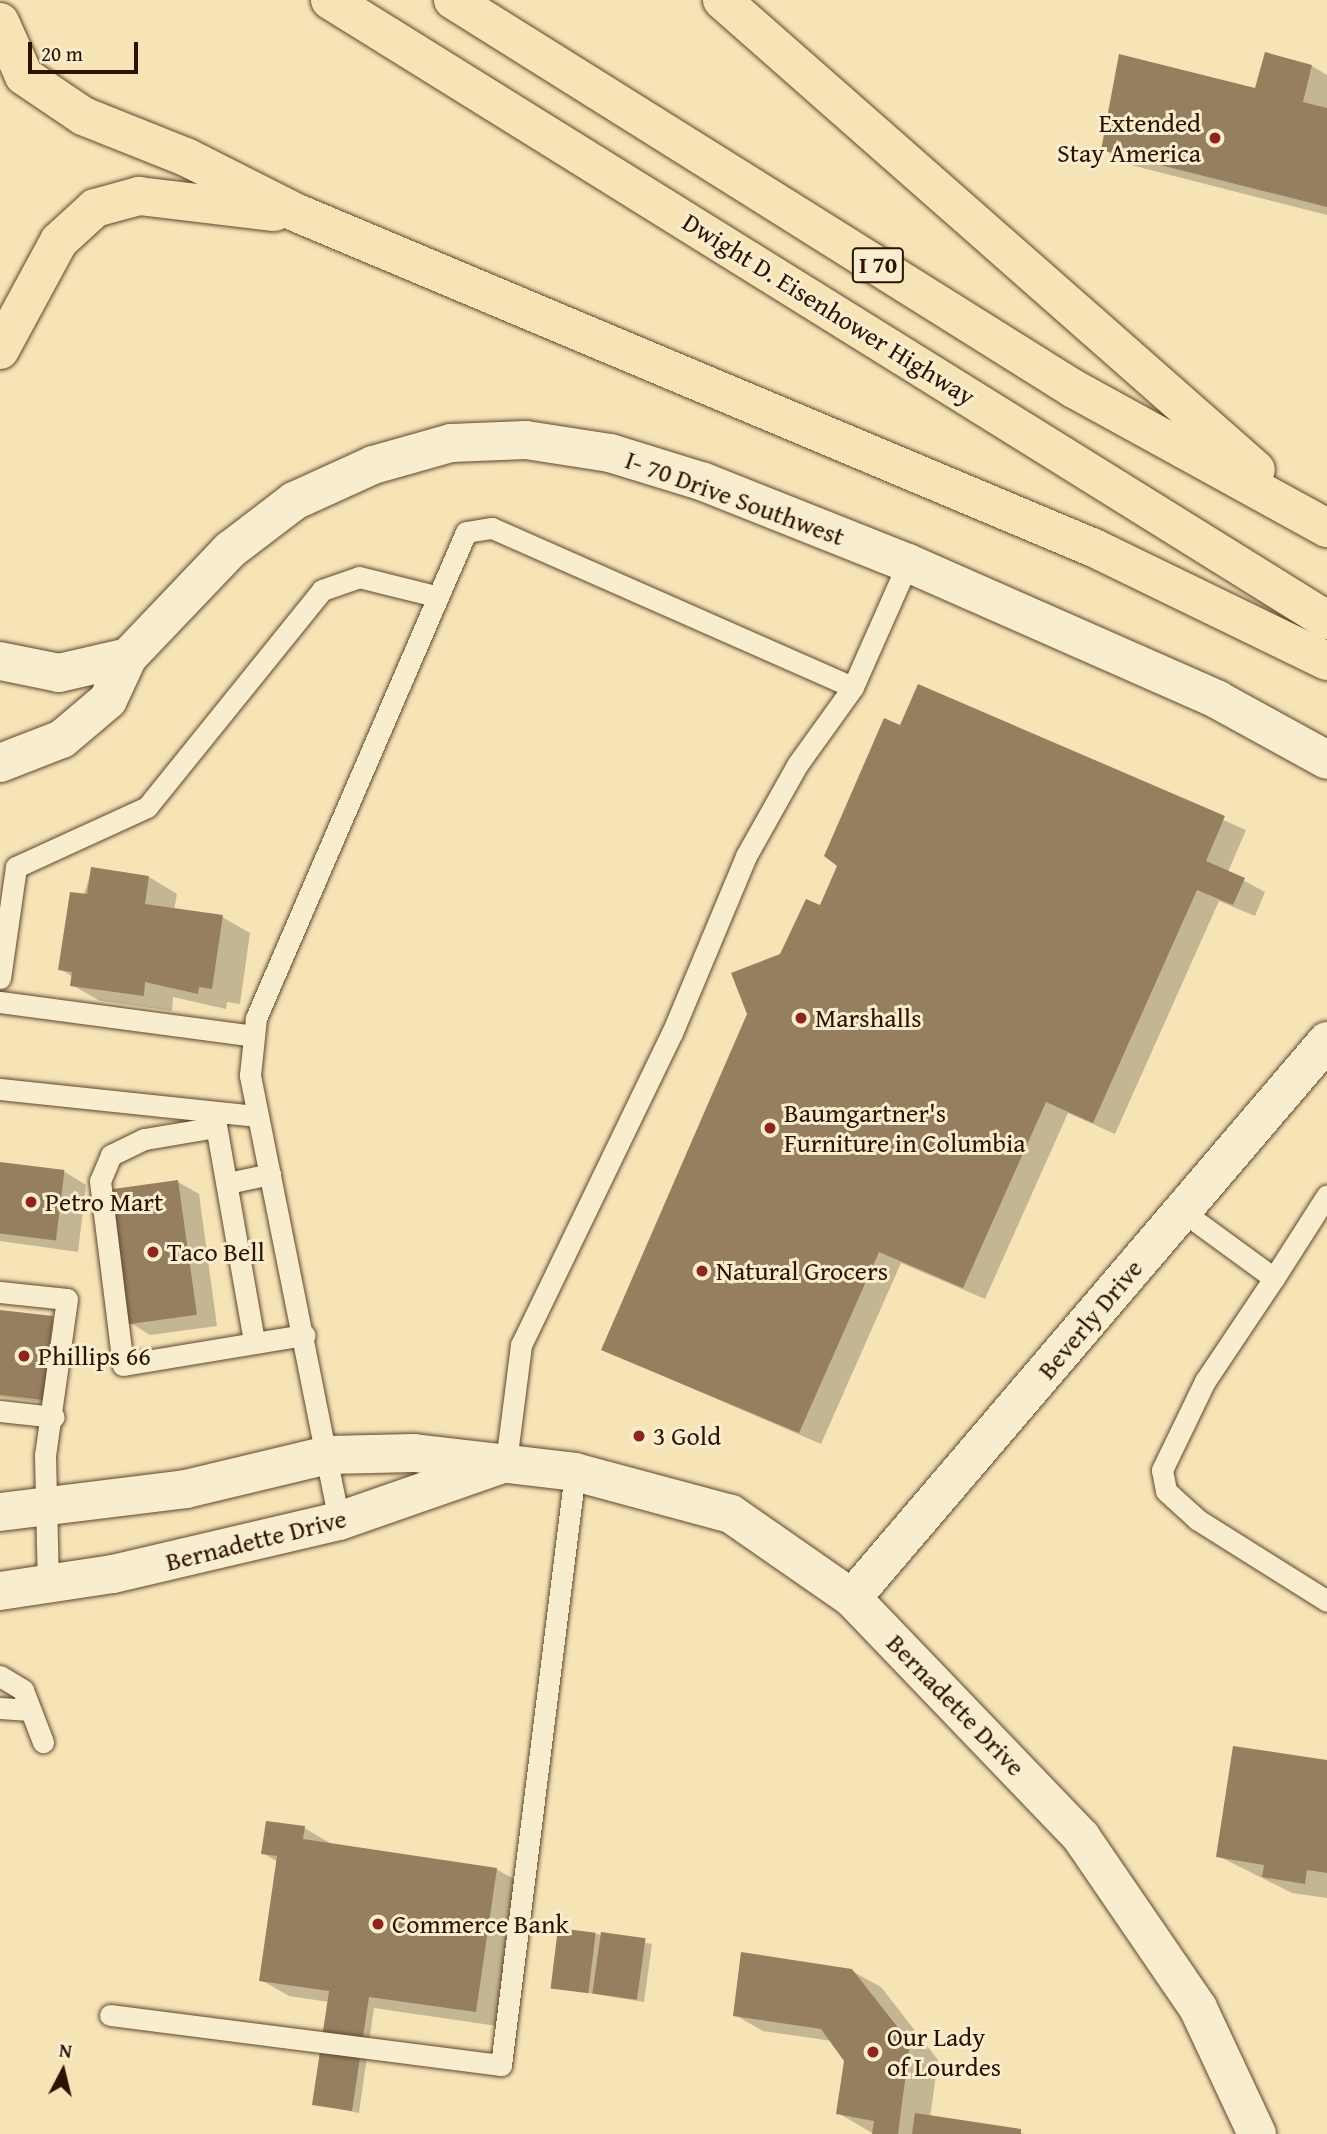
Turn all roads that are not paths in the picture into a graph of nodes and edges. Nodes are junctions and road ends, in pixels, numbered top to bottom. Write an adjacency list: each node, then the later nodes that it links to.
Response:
1 (330, 0): 10 (highway, Dwight D. Eisenhower Highway / I 70)
2 (453, 0): 7 (highway, I 70)
3 (722, 0): 7 (highway)
4 (0, 22): 5 (highway)
5 (297, 214): 6 (highway); 13 (highway)
6 (0, 350)
7 (1319, 522)
8 (908, 563): 11 (street, I- 70 Drive Southwest); 14 (lane); 15 (street, I- 70 Drive Southwest)
9 (435, 596): 14 (lane); 17 (lane); 19 (lane)
10 (1327, 620)
11 (128, 657): 12 (street); 16 (street, I- 70 Drive Southwest)
12 (0, 661)
13 (1327, 661)
14 (853, 687): 35 (lane)
15 (1327, 760)
16 (0, 762)
17 (0, 978)
18 (0, 1002): 19 (lane)
19 (254, 1037): 22 (lane)
20 (1327, 1041): 27 (street, Beverly Drive)
21 (0, 1089): 23 (lane)
22 (258, 1116): 23 (lane); 24 (lane)
23 (215, 1119): 25 (lane); 31 (lane)
24 (270, 1174): 25 (lane); 30 (lane)
25 (228, 1183): 31 (lane)
26 (1327, 1195): 28 (lane)
27 (1182, 1211): 28 (lane); 42 (street, Beverly Drive)
28 (1274, 1278): 43 (lane)
29 (0, 1292): 33 (lane)
30 (305, 1335): 31 (lane); 34 (lane)
31 (254, 1340)
32 (10, 1407): 33 (lane)
33 (54, 1418): 37 (lane)
34 (328, 1455): 35 (street, Bernadette Drive); 37 (street, Bernadette Drive); 39 (lane)
35 (506, 1462): 36 (street, Bernadette Drive); 39 (street, Bernadette Drive)
36 (575, 1472): 42 (street, Bernadette Drive); 48 (lane)
37 (43, 1511): 38 (street, Bernadette Drive); 40 (lane)
38 (0, 1512)
39 (339, 1521): 40 (street, Bernadette Drive)
40 (48, 1586): 41 (street, Bernadette Drive)
41 (0, 1591)
42 (852, 1598): 49 (street, Bernadette Drive)
43 (1327, 1601)
44 (0, 1676): 46 (lane)
45 (0, 1708): 46 (lane)
46 (30, 1710): 47 (lane)
47 (43, 1742)
48 (110, 2015)
49 (1256, 2134)

